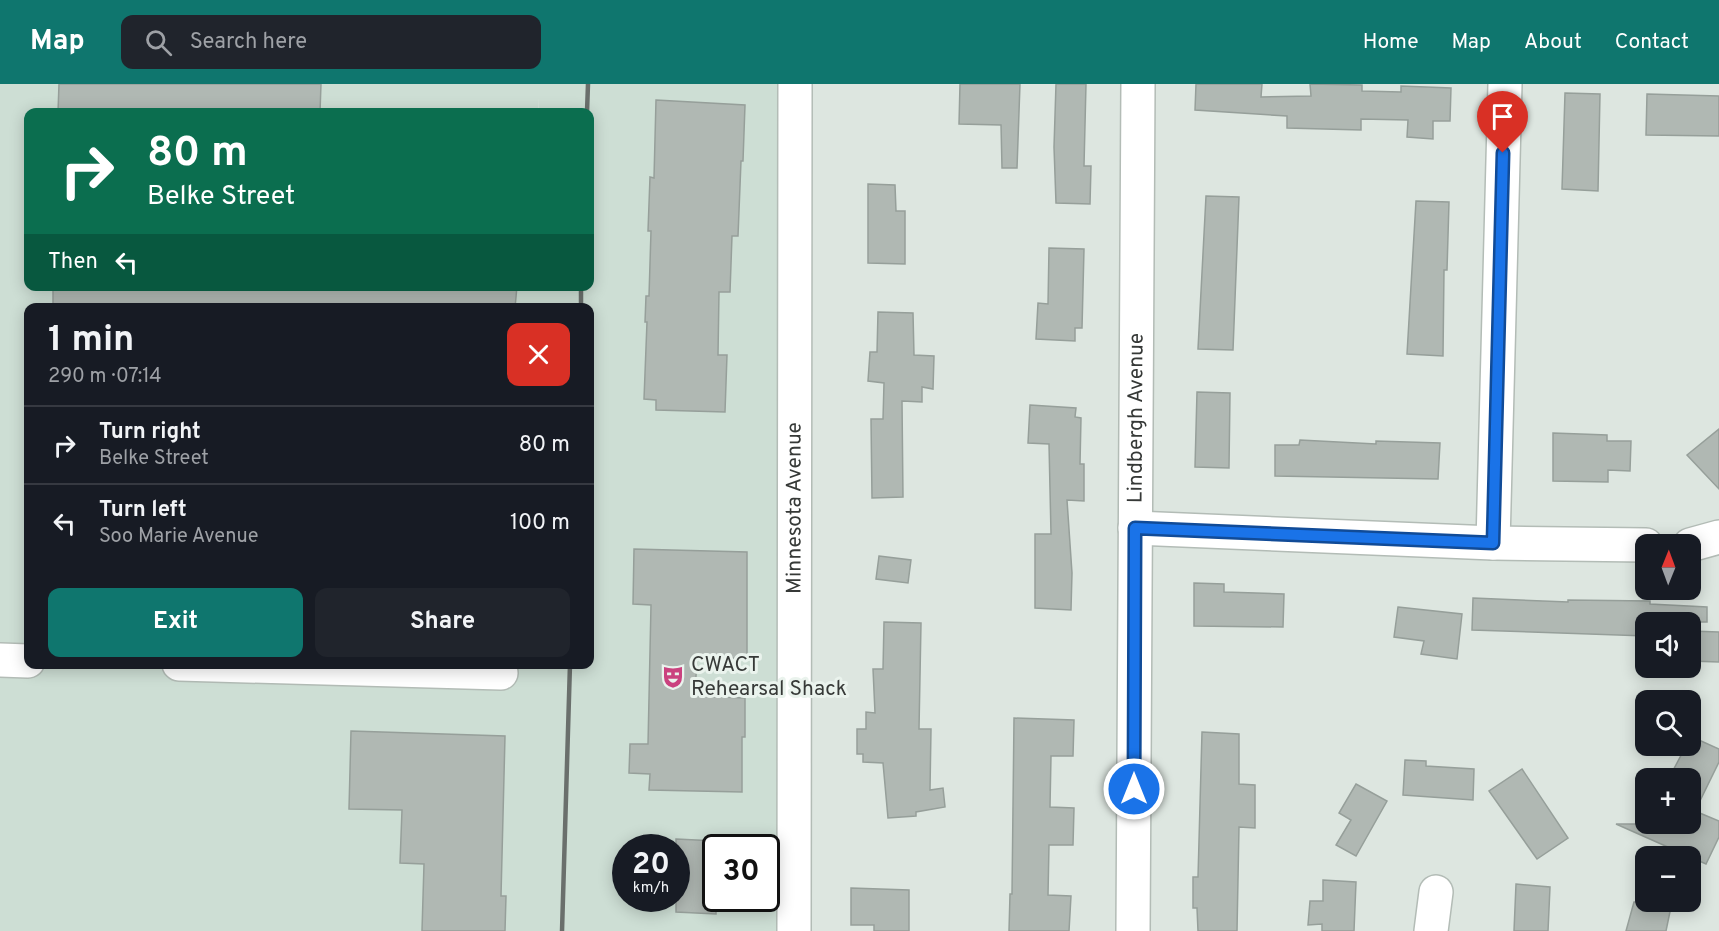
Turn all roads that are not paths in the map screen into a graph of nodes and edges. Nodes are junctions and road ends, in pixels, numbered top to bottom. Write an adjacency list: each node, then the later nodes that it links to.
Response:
1 (795, 84): 14 (street, Minnesota Avenue)
2 (1138, 84): 4 (street, Lindbergh Avenue)
3 (1505, 84): 7 (street)
4 (1135, 528): 7 (street); 15 (street, Lindbergh Avenue)
5 (1719, 537): 6 (street)
6 (1701, 542)
7 (1493, 543): 8 (street)
8 (1635, 545)
9 (0, 660): 10 (street)
10 (24, 661)
11 (358, 669): 12 (street)
12 (501, 673)
13 (1436, 892): 16 (street)
14 (794, 931)
15 (1133, 931)
16 (1431, 931)

